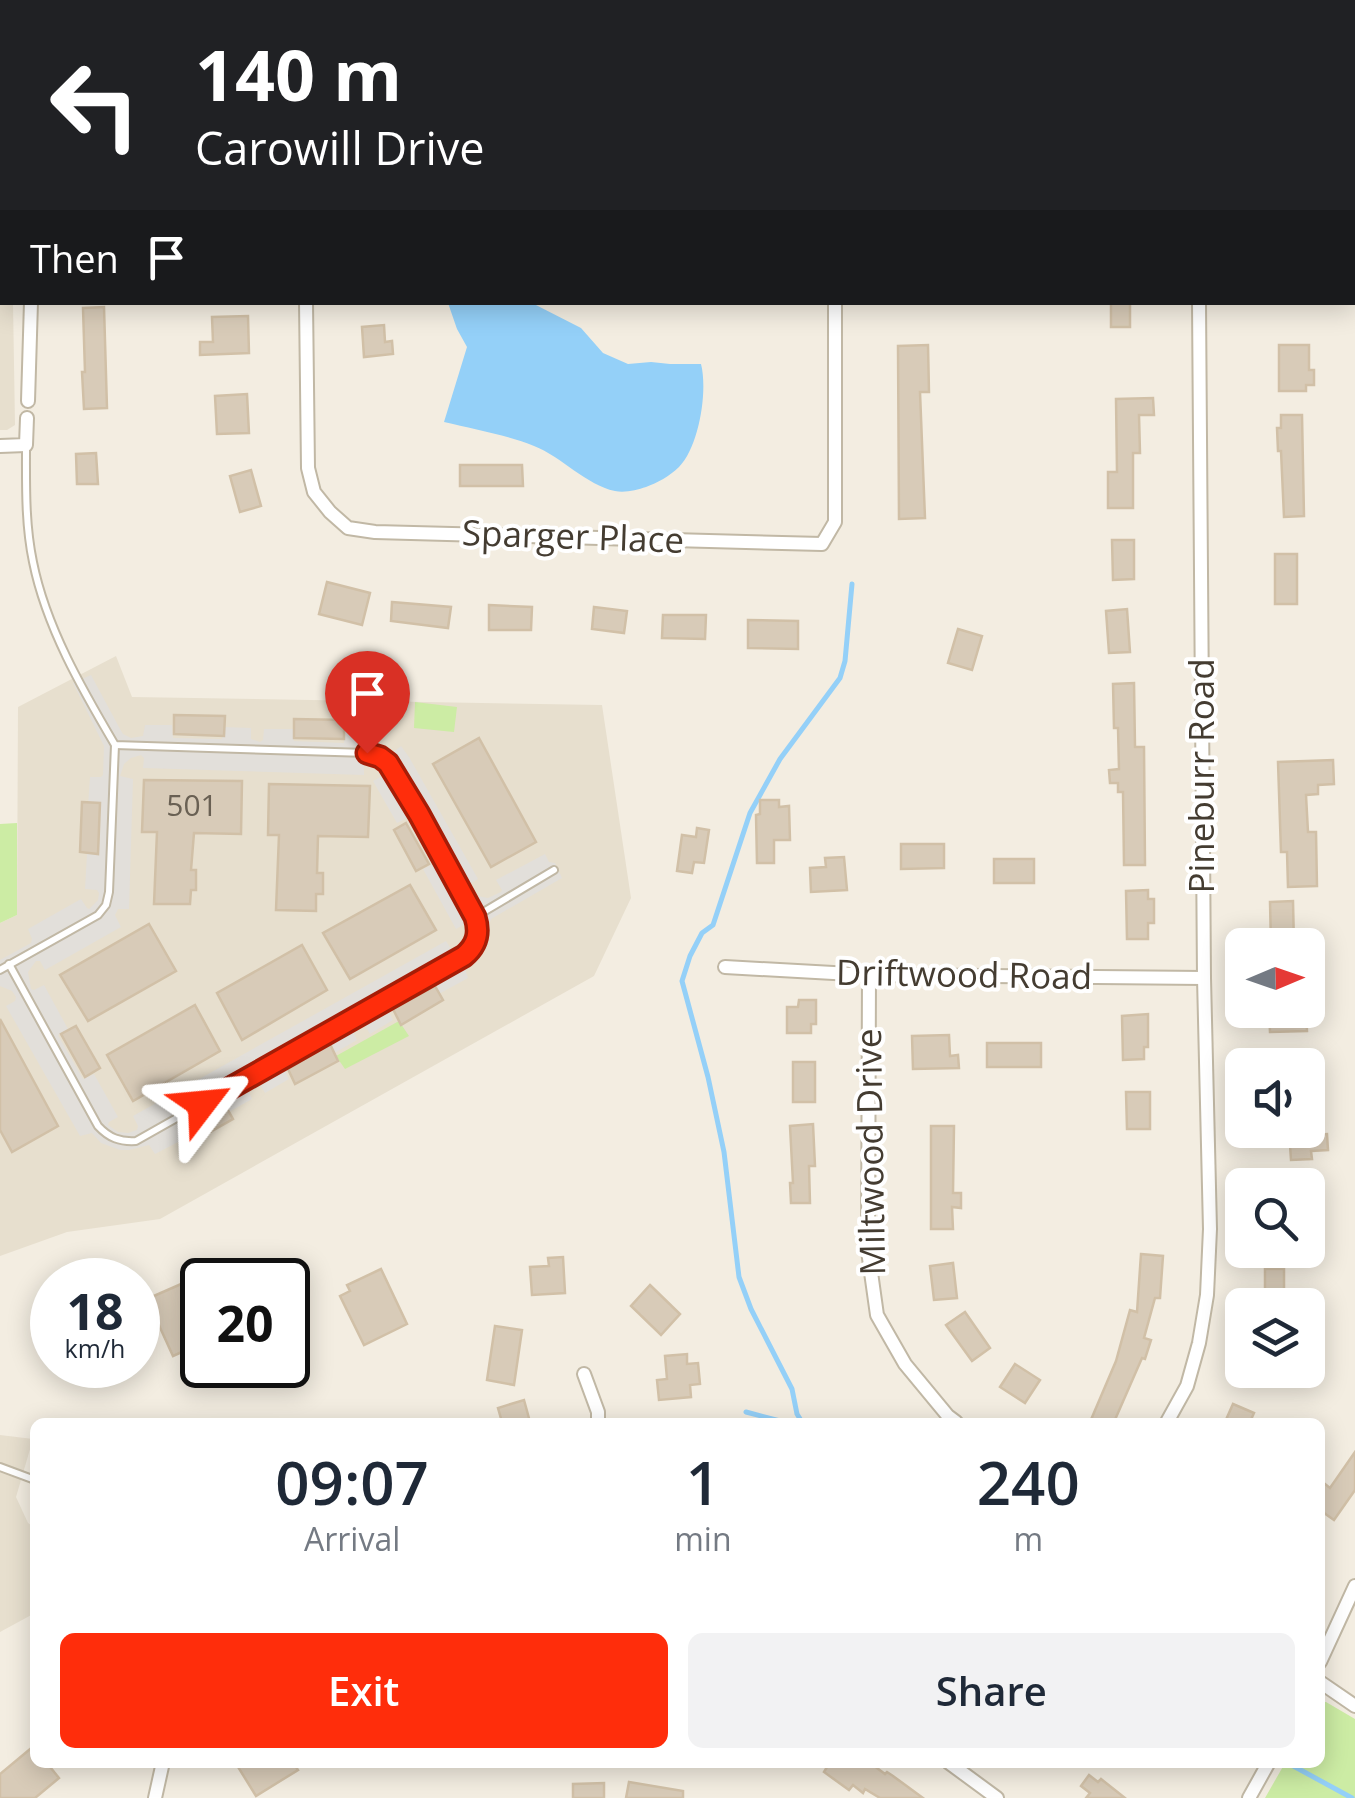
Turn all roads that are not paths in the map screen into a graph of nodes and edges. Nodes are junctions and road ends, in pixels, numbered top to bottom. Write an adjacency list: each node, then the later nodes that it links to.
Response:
1 (31, 305): 5 (street)
2 (306, 305): 3 (street, Sparger Place)
3 (834, 305)
4 (1199, 305): 16 (street, Pineburr Road)
5 (28, 401)
6 (27, 418): 8 (street)
7 (0, 446): 8 (street)
8 (26, 446): 9 (lane)
9 (114, 745): 11 (lane); 12 (lane)
10 (554, 870): 11 (lane)
11 (475, 917): 12 (lane)
12 (10, 964): 14 (lane)
13 (725, 968): 15 (street, Driftwood Road)
14 (0, 970)
15 (869, 974): 16 (street, Driftwood Road); 19 (street, Miltwood Drive)
16 (1204, 978): 20 (street, Pineburr Road)
17 (584, 1374): 18 (street)
18 (598, 1418)
19 (951, 1418)
20 (1168, 1418)
21 (0, 1467): 22 (lane)
22 (30, 1478)
23 (1355, 1586): 24 (street)
24 (1325, 1651)
25 (1325, 1685): 26 (street)
26 (1355, 1706)
27 (162, 1768): 30 (street)
28 (956, 1768): 31 (street)
29 (1266, 1768): 32 (street)
30 (155, 1798)
31 (997, 1798)
32 (1249, 1798)

